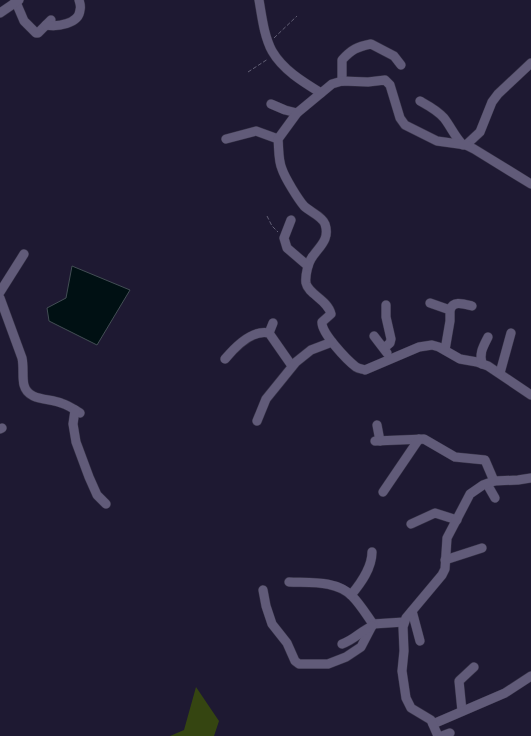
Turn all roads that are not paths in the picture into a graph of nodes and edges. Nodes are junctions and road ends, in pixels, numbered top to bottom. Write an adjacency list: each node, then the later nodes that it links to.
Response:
1 (79, 0): 3 (street)
2 (259, 0): 8 (street)
3 (17, 1): 4 (street)
4 (0, 13)
5 (531, 63): 14 (street)
6 (401, 65): 7 (street)
7 (342, 81): 8 (street); 14 (street)
8 (321, 93): 11 (street)
9 (420, 101): 14 (street)
10 (271, 104): 11 (street)
11 (297, 113): 13 (street)
12 (226, 139): 13 (street)
13 (278, 139): 18 (street)
14 (464, 145): 15 (street)
15 (531, 184)
16 (291, 220): 18 (street)
17 (24, 254): 19 (street)
18 (308, 266): 30 (street)
19 (0, 292)
20 (0, 298): 40 (street)
21 (430, 303): 24 (street)
22 (386, 305): 31 (street)
23 (472, 306): 24 (street)
24 (450, 310): 32 (street)
25 (273, 323): 26 (street)
26 (270, 333): 33 (street); 36 (street)
27 (511, 333): 37 (street)
28 (374, 336): 31 (street)
29 (488, 337): 35 (street)
30 (332, 342): 34 (street); 36 (street)
31 (384, 348): 34 (street)
32 (445, 350): 34 (street); 35 (street)
33 (225, 359)
34 (392, 359)
35 (482, 364): 37 (street)
36 (292, 366): 41 (street)
37 (500, 374): 39 (street)
38 (67, 394): 40 (street)
39 (531, 395)
40 (63, 403): 48 (street)
41 (257, 421)
42 (377, 425): 43 (street)
43 (419, 438): 45 (street); 46 (street)
44 (531, 479): 45 (street)
45 (491, 482): 47 (street); 49 (street)
46 (383, 492)
47 (495, 498)
48 (106, 504)
49 (457, 520): 50 (street); 53 (street)
50 (411, 524)
51 (482, 548): 53 (street)
52 (372, 552): 56 (street)
53 (446, 560): 57 (street)
54 (289, 582): 56 (street)
55 (263, 590): 59 (street)
56 (351, 595): 59 (street)
57 (412, 611): 58 (street); 60 (street)
58 (404, 622): 59 (street); 65 (street)
59 (372, 625): 61 (street)
60 (420, 641)
61 (342, 644)
62 (474, 667): 64 (street)
63 (531, 676): 64 (street)
64 (462, 711): 65 (street)
65 (433, 724): 66 (street)
66 (438, 736)

